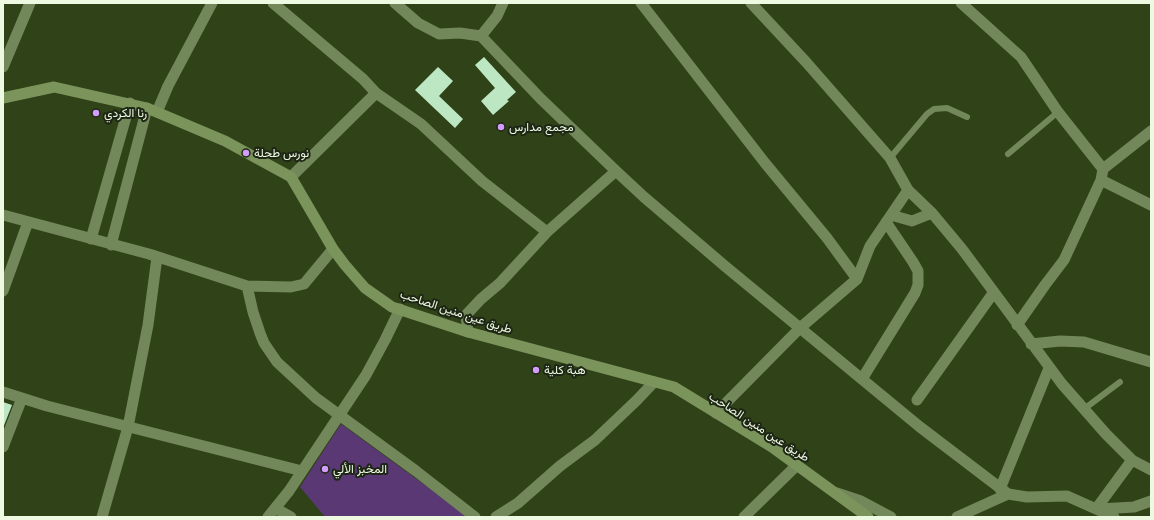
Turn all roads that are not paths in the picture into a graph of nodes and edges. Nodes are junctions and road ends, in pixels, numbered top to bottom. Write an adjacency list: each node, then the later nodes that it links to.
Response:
1 (30, 3): 10 (street)
2 (212, 3): 14 (street)
3 (273, 3): 11 (street)
4 (395, 3): 9 (street)
5 (503, 3): 9 (street)
6 (640, 3): 35 (street)
7 (751, 3): 19 (street)
8 (961, 3): 15 (street)
9 (482, 36): 21 (street)
10 (3, 68)
11 (376, 93): 22 (street); 30 (street)
12 (3, 98): 13 (main road)
13 (130, 103): 14 (main road); 31 (street)
14 (152, 110): 22 (main road); 32 (street)
15 (1058, 112): 18 (lane); 20 (street)
16 (967, 117): 19 (lane)
17 (1151, 131): 20 (street)
18 (1008, 154)
19 (890, 158): 24 (street)
20 (1104, 169): 23 (street)
21 (616, 171): 30 (street); 41 (street)
22 (291, 177): 33 (main road, طريق عين منين الصاحب)
23 (1101, 180): 25 (street); 40 (street)
24 (908, 190): 26 (street); 28 (street)
25 (1151, 205)
26 (932, 214): 28 (street); 38 (street)
27 (3, 215): 29 (street)
28 (888, 219): 35 (street); 46 (street)
29 (28, 222): 31 (street); 37 (street)
30 (547, 232): 42 (street)
31 (91, 239): 32 (street)
32 (111, 245): 34 (street)
33 (333, 249): 36 (street); 39 (main road, طريق عين منين الصاحب)
34 (157, 257): 36 (street); 55 (street)
35 (857, 279): 41 (street)
36 (247, 286): 54 (street)
37 (3, 291)
38 (994, 292): 40 (street); 51 (street)
39 (400, 309): 42 (main road, طريق عين منين الصاحب); 54 (street)
40 (1018, 325): 43 (street)
41 (800, 328): 46 (street); 53 (street)
42 (468, 332): 47 (main road, طريق عين منين الصاحب)
43 (1031, 344): 44 (street); 45 (street)
44 (1151, 362)
45 (1049, 368): 52 (street); 62 (street)
46 (862, 379): 62 (street)
47 (654, 382): 53 (main road, طريق عين منين الصاحب); 70 (street)
48 (1120, 382): 52 (lane)
49 (3, 392): 50 (street)
50 (22, 398): 55 (street); 56 (street)
51 (917, 400)
52 (1084, 409): 57 (street)
53 (716, 413): 58 (main road, طريق عين منين الصاحب)
54 (338, 415): 60 (street); 69 (street)
55 (128, 427): 60 (street); 66 (street)
56 (3, 447)
57 (1132, 460): 59 (street); 65 (street)
58 (796, 466): 61 (main road, طريق عين منين الصاحب); 71 (street)
59 (1151, 470)
60 (302, 471): 64 (street)
61 (832, 491): 72 (main road, طريق عين منين الصاحب); 73 (street)
62 (1004, 492): 65 (street); 74 (street)
63 (1151, 501): 65 (street)
64 (275, 508): 67 (street); 68 (street)
65 (1096, 509): 75 (street)
66 (102, 517)
67 (268, 517)
68 (291, 517)
69 (474, 517)
70 (496, 517)
71 (744, 517)
72 (868, 517)
73 (891, 517)
74 (957, 517)
75 (1114, 517)

